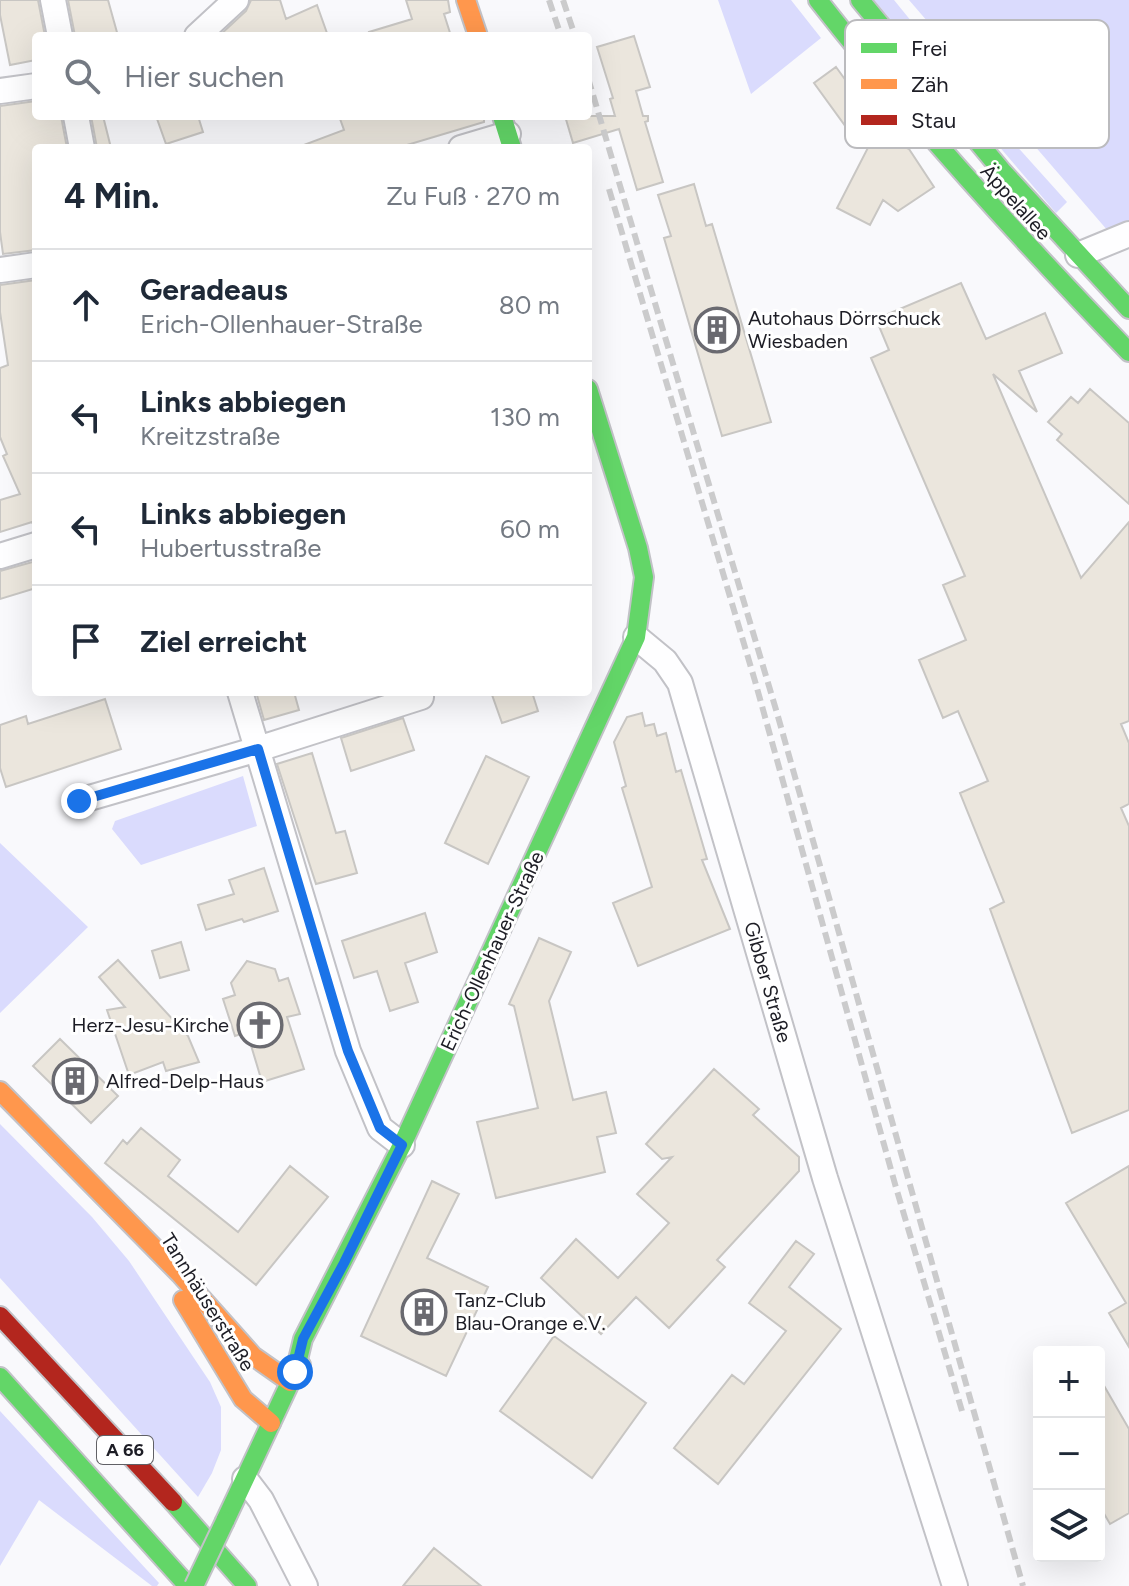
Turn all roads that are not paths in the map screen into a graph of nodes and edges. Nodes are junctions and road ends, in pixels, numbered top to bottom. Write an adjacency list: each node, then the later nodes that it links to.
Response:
1 (53, 0): 7 (street)
2 (236, 0): 8 (street)
3 (466, 0): 9 (main road)
4 (818, 0): 10 (main road, Äppelallee)
5 (860, 0): 6 (main road, Äppelallee)
6 (877, 20)
7 (59, 32)
8 (201, 32)
9 (477, 32)
10 (845, 34)
11 (32, 87): 12 (street)
12 (0, 91)
13 (77, 120): 15 (street)
14 (507, 133): 16 (street)
15 (81, 144)
16 (473, 144)
17 (939, 148): 24 (main road, Äppelallee)
18 (982, 148): 20 (main road, Äppelallee)
19 (1128, 235): 20 (street)
20 (1078, 255): 23 (main road, Äppelallee)
21 (32, 266): 22 (street)
22 (0, 270)
23 (1129, 309)
24 (1129, 352)
25 (592, 402): 28 (main road)
26 (32, 546): 27 (street)
27 (0, 556)
28 (636, 637): 34 (main road, Erich-Ollenhauer-Straße); 44 (street, Gibber Straße)
29 (241, 696): 31 (street)
30 (421, 697): 31 (street)
31 (258, 749): 32 (street); 34 (street)
32 (79, 801)
33 (0, 1091): 35 (main road, Tannhäuserstraße)
34 (402, 1145): 38 (main road, Erich-Ollenhauer-Straße)
35 (142, 1236): 38 (main road, Tannhäuserstraße); 39 (main road, Tannhäuserstraße)
36 (0, 1316): 42 (main road, A 66)
37 (0, 1377): 41 (main road, A 66)
38 (293, 1377): 39 (main road, Erich-Ollenhauer-Straße)
39 (271, 1423): 40 (main road, Erich-Ollenhauer-Straße)
40 (245, 1479): 41 (main road, Erich-Ollenhauer-Straße, bridge); 43 (street)
41 (191, 1586)
42 (247, 1586)
43 (305, 1586)
44 (955, 1586)

